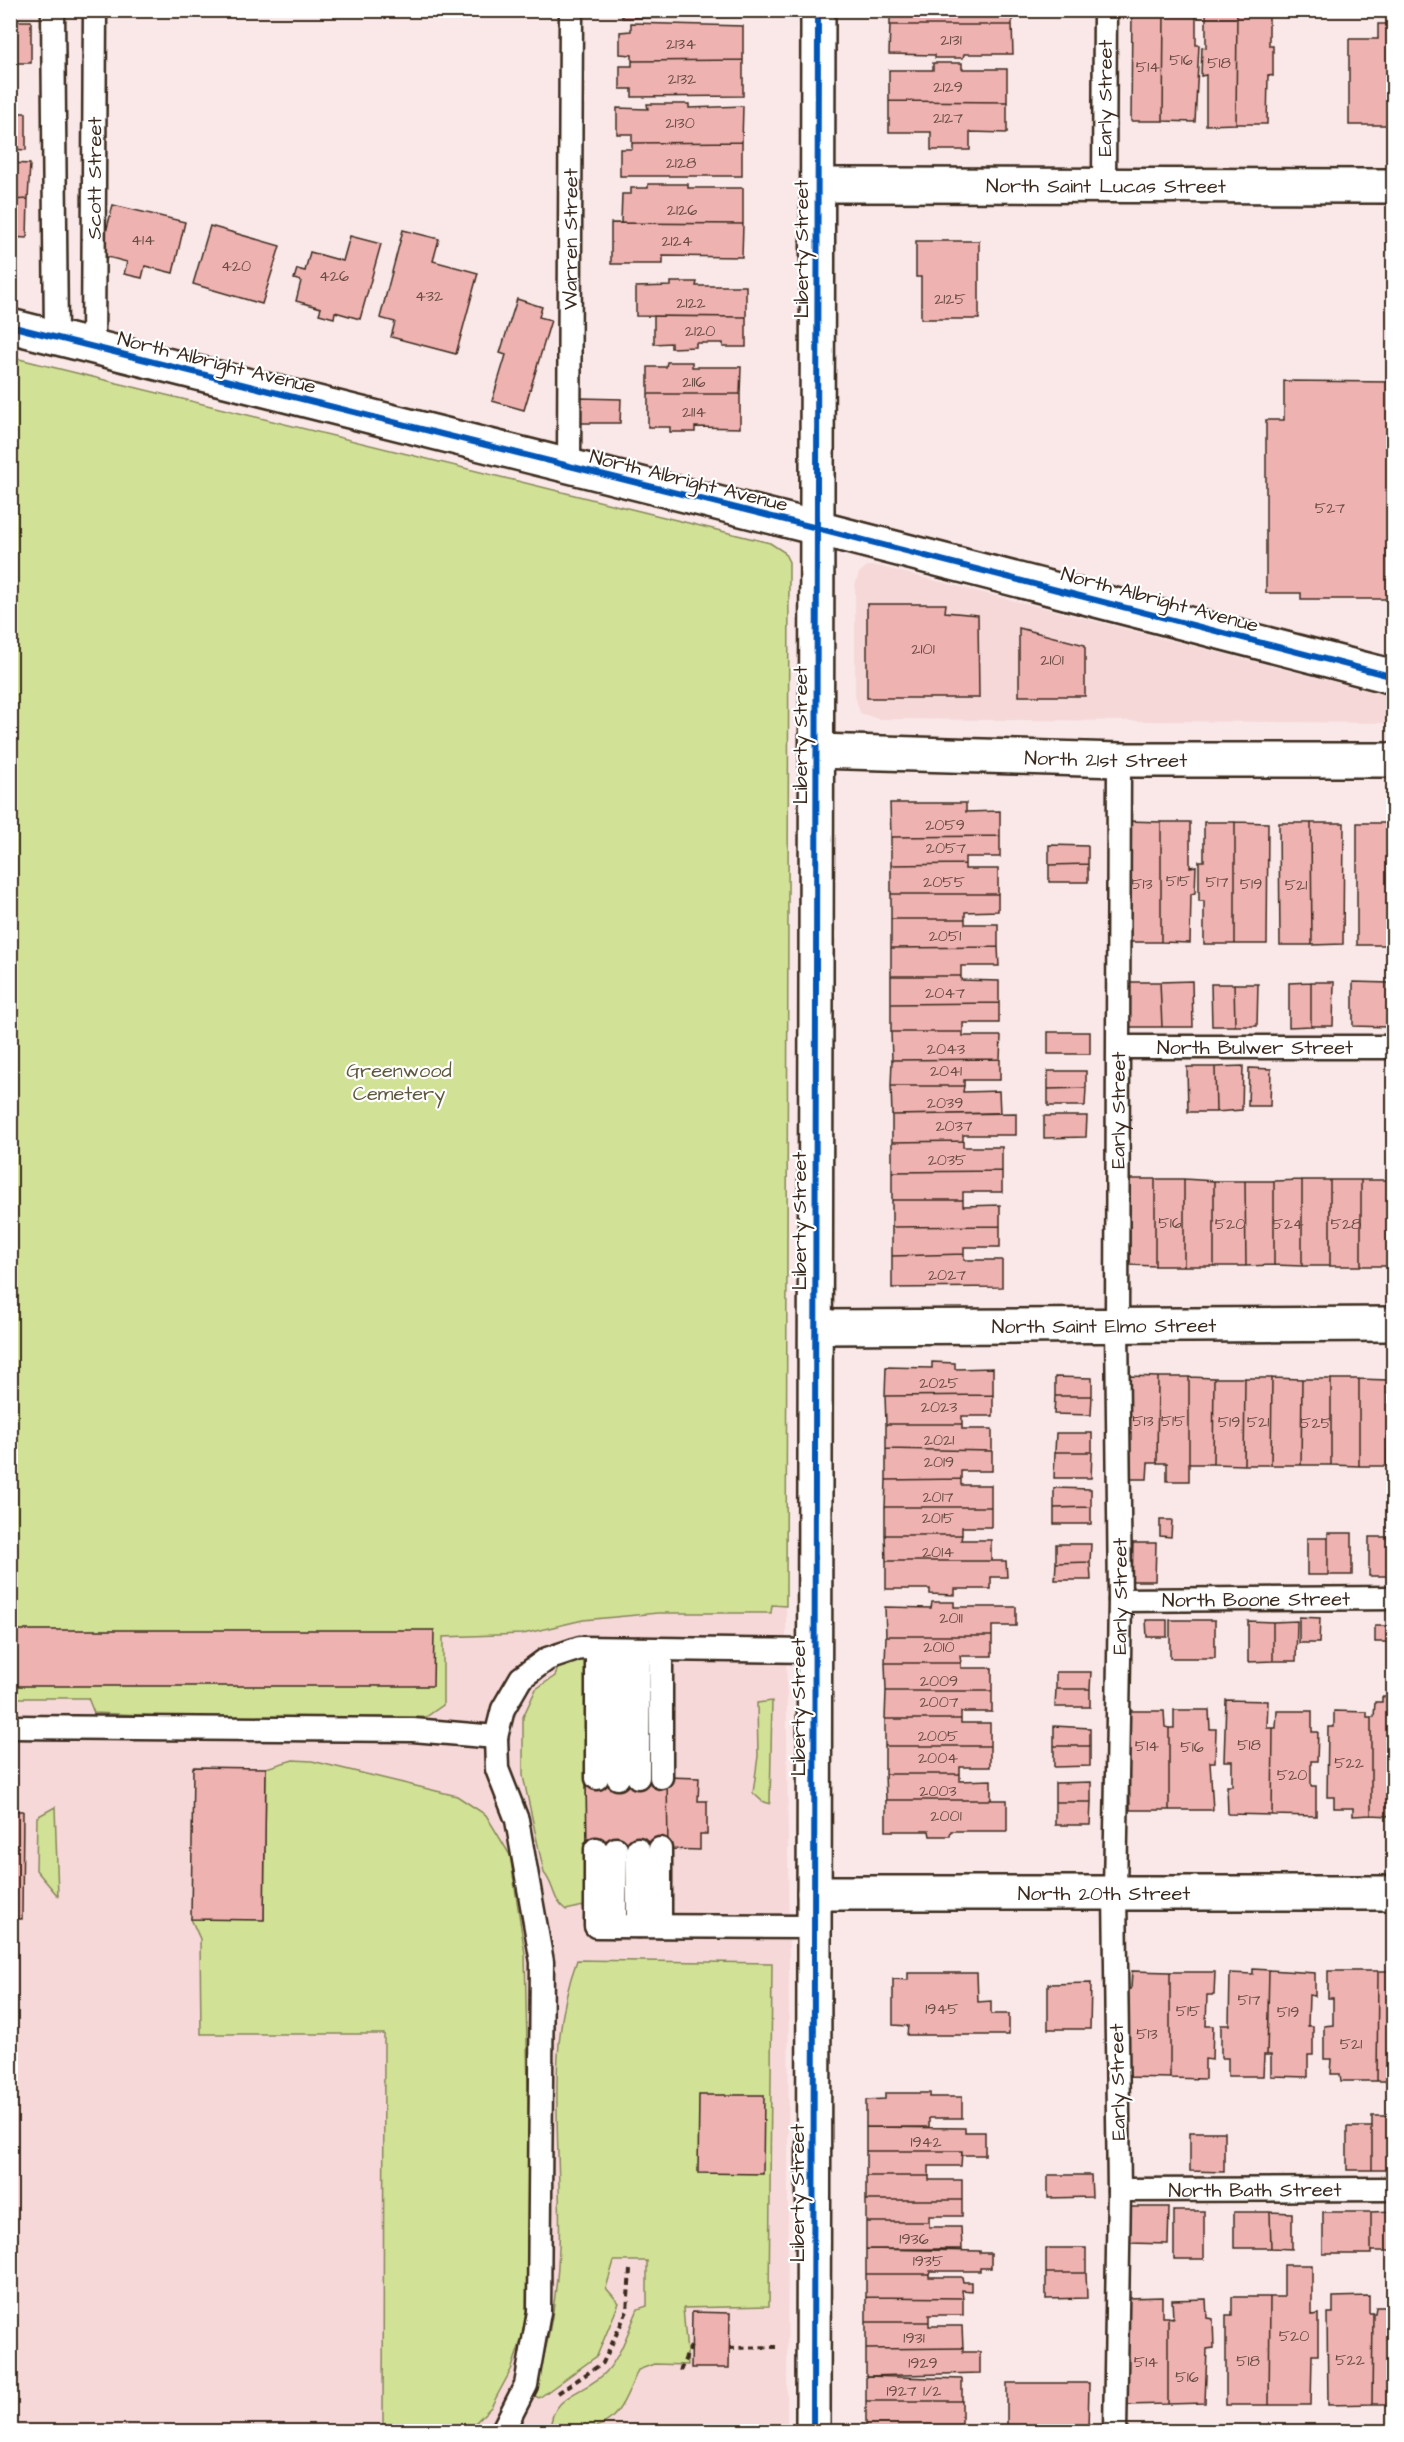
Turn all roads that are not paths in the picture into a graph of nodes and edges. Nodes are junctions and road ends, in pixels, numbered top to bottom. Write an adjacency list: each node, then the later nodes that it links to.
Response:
1 (53, 10): 10 (lane)
2 (95, 10): 11 (lane, Scott Street)
3 (571, 10): 12 (lane, Warren Street)
4 (818, 10): 6 (street, Liberty Street)
5 (1105, 10): 7 (lane, Early Street)
6 (818, 185): 7 (street, North Saint Lucas Street); 13 (street, Liberty Street)
7 (1104, 185): 8 (street, North Saint Lucas Street)
8 (1394, 186)
9 (10, 326): 10 (street, North Albright Avenue)
10 (56, 338): 11 (street, North Albright Avenue)
11 (93, 348): 12 (street, North Albright Avenue)
12 (569, 467): 13 (street, North Albright Avenue)
13 (817, 528): 14 (street, North Albright Avenue); 15 (street, Liberty Street)
14 (1394, 678)
15 (816, 751): 16 (street, North 21st Street); 22 (street, Liberty Street)
16 (1119, 760): 17 (street, North 21st Street); 18 (lane, Early Street)
17 (1394, 760)
18 (1119, 1047): 19 (lane, North Bulwer Street); 21 (lane, Early Street)
19 (1394, 1047)
20 (1394, 1324): 21 (street, North Saint Elmo Street)
21 (1116, 1325): 22 (street, North Saint Elmo Street); 24 (lane, Early Street)
22 (816, 1327): 27 (street, Liberty Street)
23 (1394, 1598): 24 (lane, North Boone Street)
24 (1120, 1600): 31 (lane, Early Street)
25 (618, 1649): 26 (lane); 29 (lane); 30 (lane); 30 (lane)
26 (661, 1650): 27 (lane); 30 (lane)
27 (815, 1651): 32 (street, Liberty Street)
28 (10, 1727): 29 (lane)
29 (496, 1737): 38 (lane)
30 (628, 1777)
31 (1115, 1892): 32 (street, North 20th Street); 33 (street, North 20th Street); 37 (lane, Early Street)
32 (814, 1893): 35 (street, Liberty Street)
33 (1394, 1893)
34 (649, 1926): 34 (lane); 35 (lane)
35 (814, 1927): 39 (street, Liberty Street)
36 (1394, 2189): 37 (lane, North Bath Street)
37 (1119, 2190): 40 (lane, Early Street)
38 (502, 2432)
39 (813, 2432)
40 (1114, 2432)

